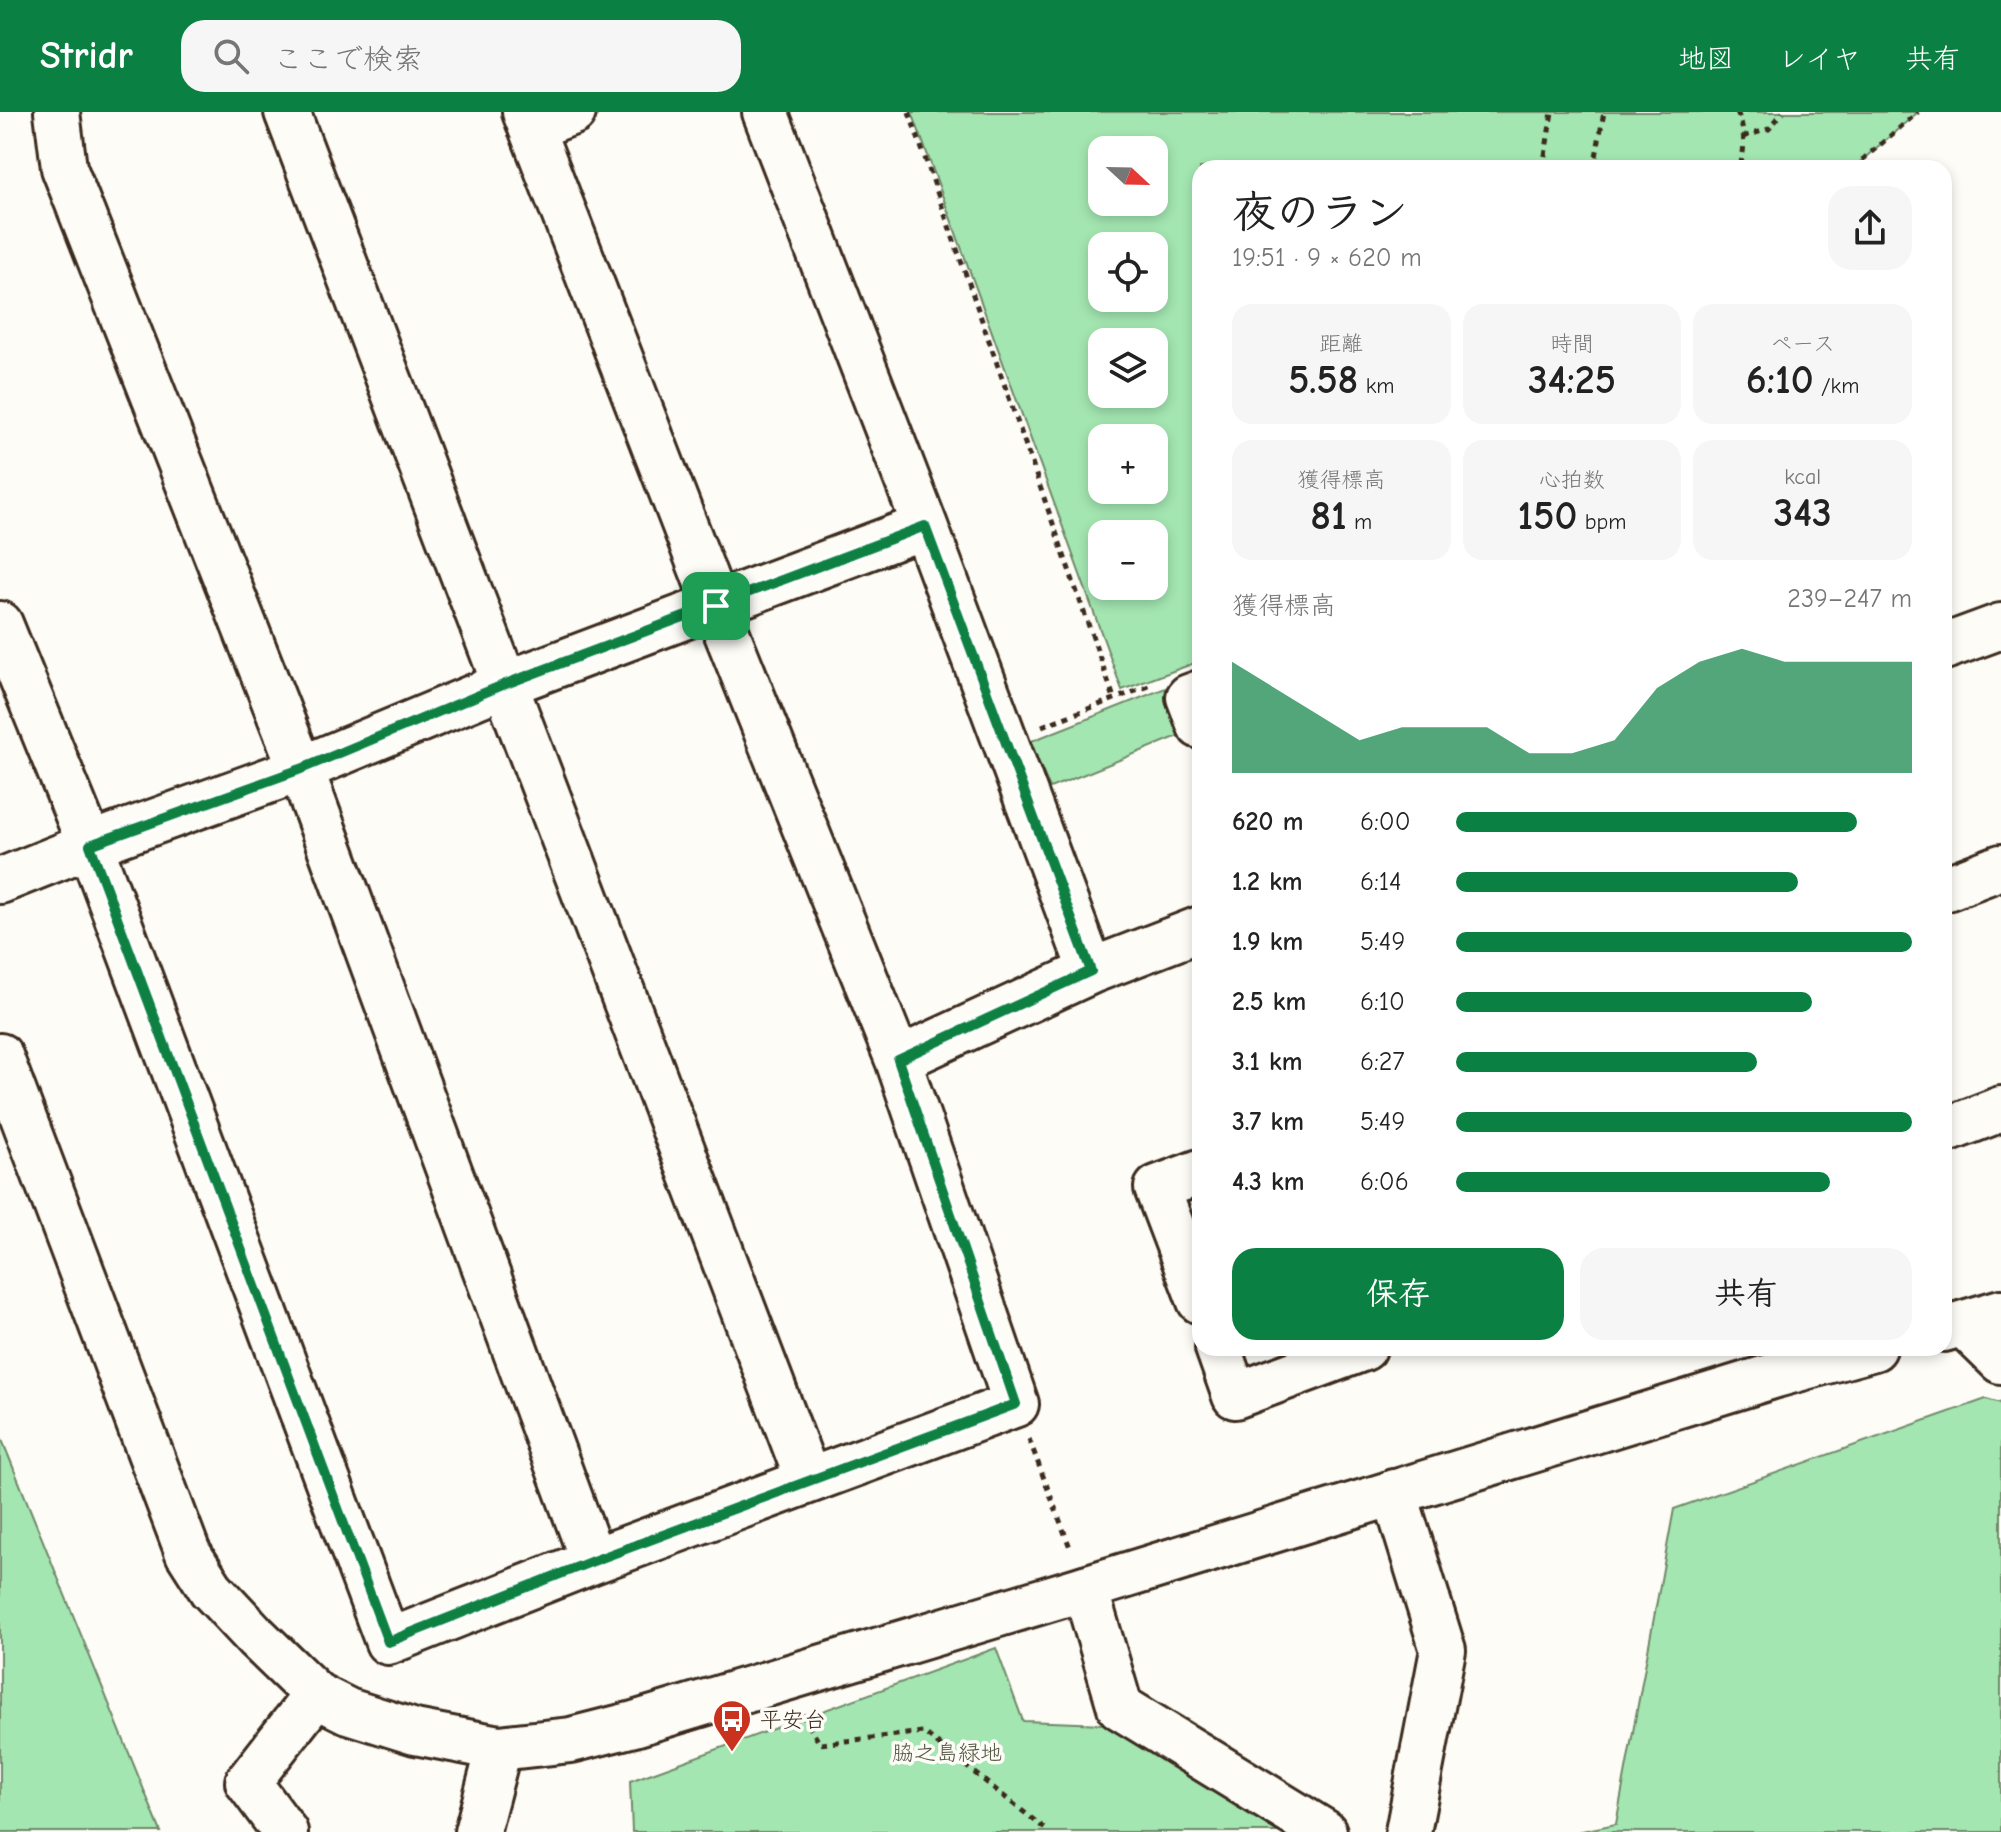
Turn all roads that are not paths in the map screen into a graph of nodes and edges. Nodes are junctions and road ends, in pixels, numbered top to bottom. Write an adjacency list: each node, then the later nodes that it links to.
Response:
1 (57, 112): 12 (street)
2 (287, 112): 11 (street)
3 (573, 112): 5 (street)
4 (765, 112): 6 (street)
5 (528, 120): 7 (street)
6 (925, 526): 7 (street); 18 (street)
7 (716, 606): 11 (street); 20 (street)
8 (0, 624): 13 (street)
9 (2001, 626): 10 (street)
10 (1952, 644)
11 (503, 685): 12 (street); 31 (street)
12 (301, 769): 13 (street); 33 (street)
13 (90, 845): 15 (street); 33 (street)
14 (2001, 867): 16 (street)
15 (0, 881)
16 (1952, 886)
17 (1192, 932): 18 (street)
18 (1091, 971): 20 (street)
19 (0, 1056): 35 (street)
20 (898, 1060): 31 (street)
21 (2001, 1109): 22 (street)
22 (1952, 1128)
23 (1192, 1175): 24 (street)
24 (1192, 1280)
25 (1969, 1321): 30 (street)
26 (1221, 1356): 27 (street)
27 (1342, 1356)
28 (1811, 1356): 29 (street)
29 (1771, 1361): 32 (street)
30 (2001, 1361)
31 (808, 1480): 33 (street)
32 (1394, 1492): 34 (street); 40 (street)
33 (593, 1561)
34 (1085, 1588): 36 (street); 39 (street)
35 (316, 1695): 36 (street); 37 (street)
36 (499, 1748): 38 (street)
37 (285, 1832)
38 (477, 1832)
39 (1324, 1832)
40 (1408, 1832)

